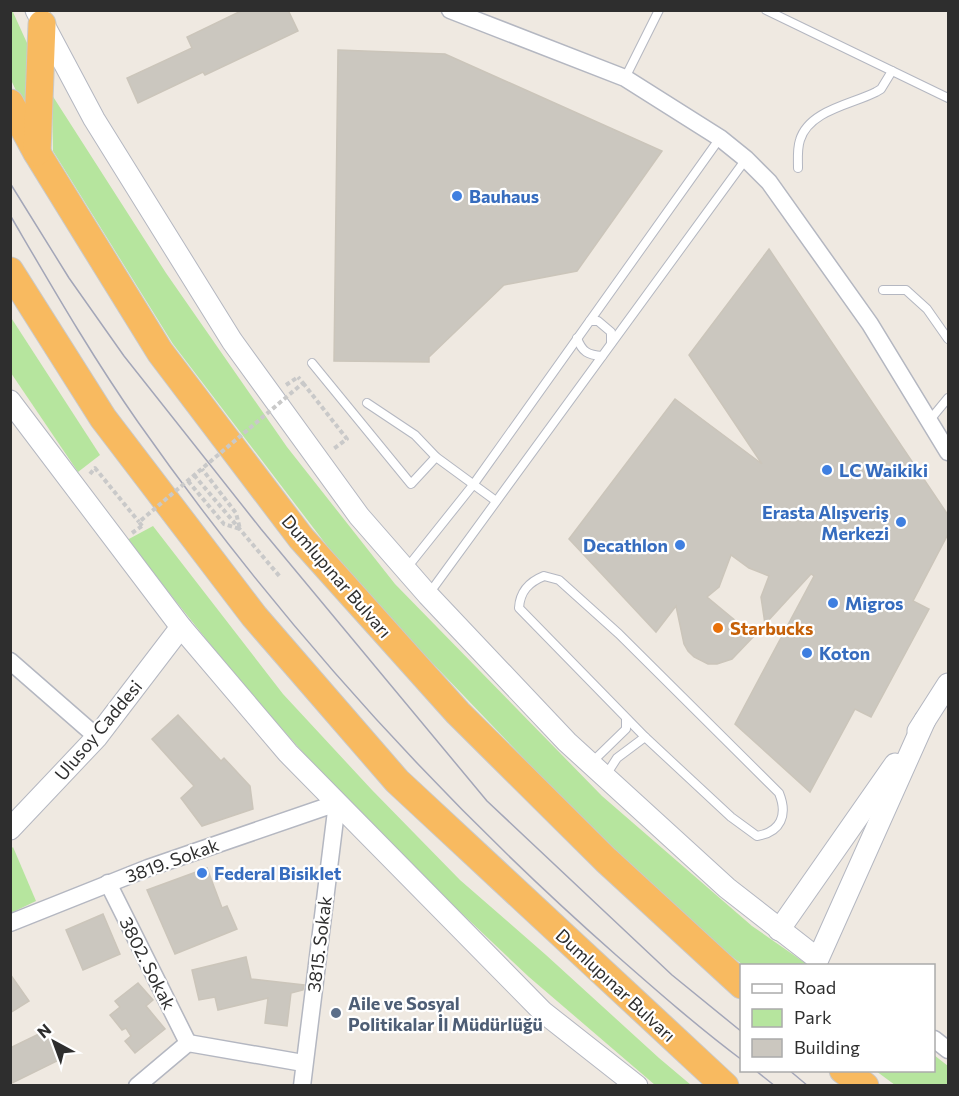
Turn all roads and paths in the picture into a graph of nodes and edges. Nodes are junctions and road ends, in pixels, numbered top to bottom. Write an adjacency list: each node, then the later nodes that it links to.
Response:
1 (450, 10): 6 (street)
2 (659, 10): 6 (lane)
3 (766, 10): 5 (lane)
4 (39, 17): 10 (highway); 37 (street)
5 (892, 71): 7 (lane); 12 (lane)
6 (625, 78): 9 (street)
7 (948, 98)
8 (10, 103): 10 (highway, Dumlupınar Bulvarı)
9 (720, 138): 11 (street); 15 (lane)
10 (37, 153): 55 (highway, Dumlupınar Bulvarı)
11 (746, 159): 18 (lane); 26 (street)
12 (798, 168)
13 (10, 271): 64 (highway, Dumlupınar Bulvarı)
14 (883, 290): 17 (lane)
15 (590, 321): 16 (lane); 18 (lane)
16 (577, 338): 19 (lane); 34 (lane)
17 (948, 339)
18 (611, 344): 19 (lane)
19 (602, 356): 35 (lane)
20 (312, 363): 29 (lane)
21 (303, 383): 22 (path, bridge); 27 (path); 30 (path, bridge)
22 (285, 386)
23 (948, 398): 26 (lane)
24 (10, 401): 40 (street)
25 (367, 404): 29 (lane)
26 (930, 421): 28 (street)
27 (330, 452)
28 (948, 452)
29 (436, 457): 34 (lane)
30 (202, 469): 31 (path, bridge); 36 (path)
31 (194, 475): 33 (path, bridge); 36 (path)
32 (85, 479): 33 (path, bridge)
33 (188, 481): 36 (path)
34 (473, 485): 35 (lane); 37 (lane)
35 (496, 501): 39 (lane)
36 (240, 529): 38 (path)
37 (405, 569): 39 (street)
38 (281, 578)
39 (428, 595): 47 (street)
40 (181, 627): 45 (street, Ulusoy Caddesi); 49 (street)
41 (10, 661): 45 (street)
42 (948, 684): 44 (street)
43 (627, 719): 46 (lane); 46 (lane); 47 (lane)
44 (925, 720): 53 (street); 54 (street)
45 (97, 737): 50 (street, Ulusoy Caddesi)
46 (645, 737): 48 (lane)
47 (590, 764): 48 (street)
48 (611, 783): 53 (street)
49 (337, 803): 51 (street, 3819. Sokak); 59 (street, 3815. Sokak); 63 (street)
50 (10, 829)
51 (108, 883): 52 (street, 3819. Sokak); 57 (street, 3802. Sokak)
52 (10, 923)
53 (779, 930): 54 (street)
54 (823, 962)
55 (740, 984)
56 (935, 1040): 58 (street)
57 (188, 1043): 59 (street); 61 (street)
58 (948, 1050)
59 (303, 1063): 62 (street, 3815. Sokak)
60 (844, 1072): 65 (highway)
61 (137, 1086)
62 (302, 1086)
63 (637, 1086)
64 (725, 1086)
65 (865, 1086)

